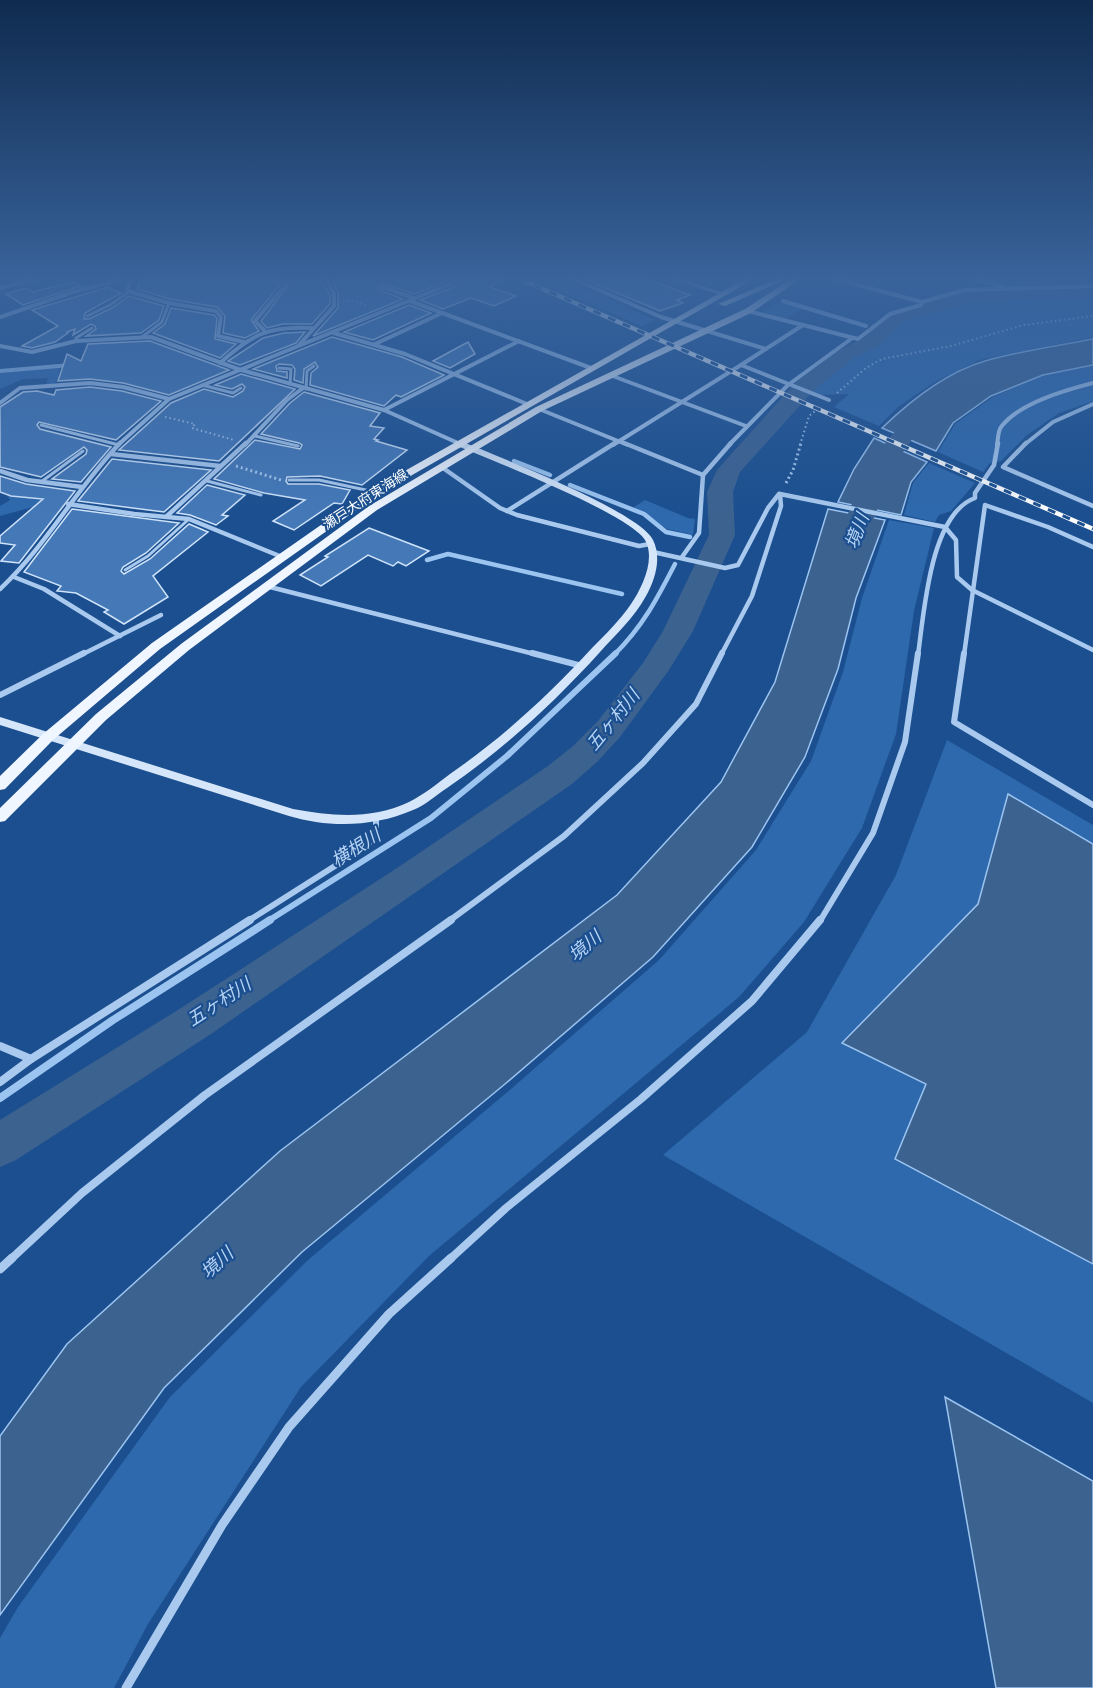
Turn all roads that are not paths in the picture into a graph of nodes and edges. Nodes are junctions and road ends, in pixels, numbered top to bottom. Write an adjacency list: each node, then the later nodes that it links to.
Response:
1 (206, 358): 11 (street)
2 (226, 358): 11 (street)
3 (268, 358): 16 (street)
4 (414, 358): 17 (street)
5 (486, 358): 17 (street)
6 (564, 358): 15 (street)
7 (609, 358): 15 (main road, 瀬戸大府東海線)
8 (645, 358): 18 (main road, 瀬戸大府東海線)
9 (751, 358): 12 (street)
10 (826, 358): 22 (street)
11 (220, 363): 16 (street)
12 (741, 364): 22 (street); 27 (street)
13 (314, 366): 24 (lane)
14 (279, 368): 20 (lane)
15 (591, 368): 29 (main road, 瀬戸大府東海線)
16 (238, 369): 20 (street); 21 (street)
17 (454, 374): 29 (street); 32 (street)
18 (609, 374): 27 (street); 31 (main road, 瀬戸大府東海線)
19 (1093, 383): 44 (street)
20 (290, 384): 24 (street)
21 (202, 385): 23 (lane); 25 (street)
22 (789, 386): 26 (street); 34 (street)
23 (241, 388)
24 (304, 388): 32 (street); 35 (street)
25 (169, 399): 28 (street); 38 (street)
26 (829, 400)
27 (680, 401): 34 (street); 36 (street)
28 (0, 403)
29 (527, 404): 37 (main road, 瀬戸大府東海線)
30 (1093, 404): 45 (street)
31 (539, 409): 36 (street); 40 (main road, 瀬戸大府東海線)
32 (384, 410): 37 (street)
33 (41, 425): 38 (lane)
34 (747, 426): 48 (street)
35 (255, 436): 39 (lane); 43 (street)
36 (620, 441): 48 (street); 52 (street)
37 (458, 443): 40 (street); 54 (main road, 瀬戸大府東海線)
38 (119, 445): 42 (street)
39 (298, 446)
40 (472, 450): 46 (main road, 瀬戸大府東海線); 52 (street)
41 (83, 451): 51 (lane)
42 (111, 454): 43 (street); 53 (street)
43 (222, 464): 50 (street)
44 (994, 465): 45 (street); 57 (street)
45 (1003, 467): 60 (street)
46 (442, 468): 61 (street); 71 (main road, 瀬戸大府東海線)
47 (1, 472): 51 (street)
48 (704, 475): 68 (street)
49 (289, 480): 54 (lane)
50 (207, 481): 56 (lane); 62 (street)
51 (41, 482): 53 (street)
52 (551, 484): 61 (street); 66 (street)
53 (82, 487): 58 (street)
54 (375, 492): 67 (main road, 瀬戸大府東海線)
55 (780, 494): 64 (street); 68 (street); 89 (street)
56 (261, 495)
57 (975, 498): 59 (street); 64 (street)
58 (68, 504): 62 (street); 70 (street)
59 (985, 505): 65 (street); 73 (street)
60 (1093, 506)
61 (507, 511): 66 (street)
62 (167, 516): 63 (street)
63 (189, 519): 67 (street); 69 (lane)
64 (945, 527): 73 (street); 90 (street)
65 (1093, 547)
66 (651, 548): 68 (street); 77 (street)
67 (282, 557): 80 (main road, 瀬戸大府東海線)
68 (685, 558)
69 (125, 570)
70 (14, 577): 72 (street); 75 (street)
71 (266, 586): 77 (street); 81 (main road, 瀬戸大府東海線)
72 (0, 589)
73 (972, 590): 76 (street); 83 (street)
74 (161, 615): 75 (street)
75 (120, 636): 78 (street)
76 (1093, 650)
77 (582, 666): 85 (street)
78 (0, 695)
79 (0, 720): 80 (street)
80 (48, 737): 81 (street); 82 (main road, 瀬戸大府東海線)
81 (73, 745): 84 (main road, 瀬戸大府東海線); 85 (street)
82 (0, 785)
83 (1093, 805)
84 (0, 817)
85 (376, 817): 87 (street)
86 (0, 1046): 87 (street)
87 (31, 1059): 88 (street)
88 (0, 1082)
89 (0, 1269)
90 (126, 1688)

